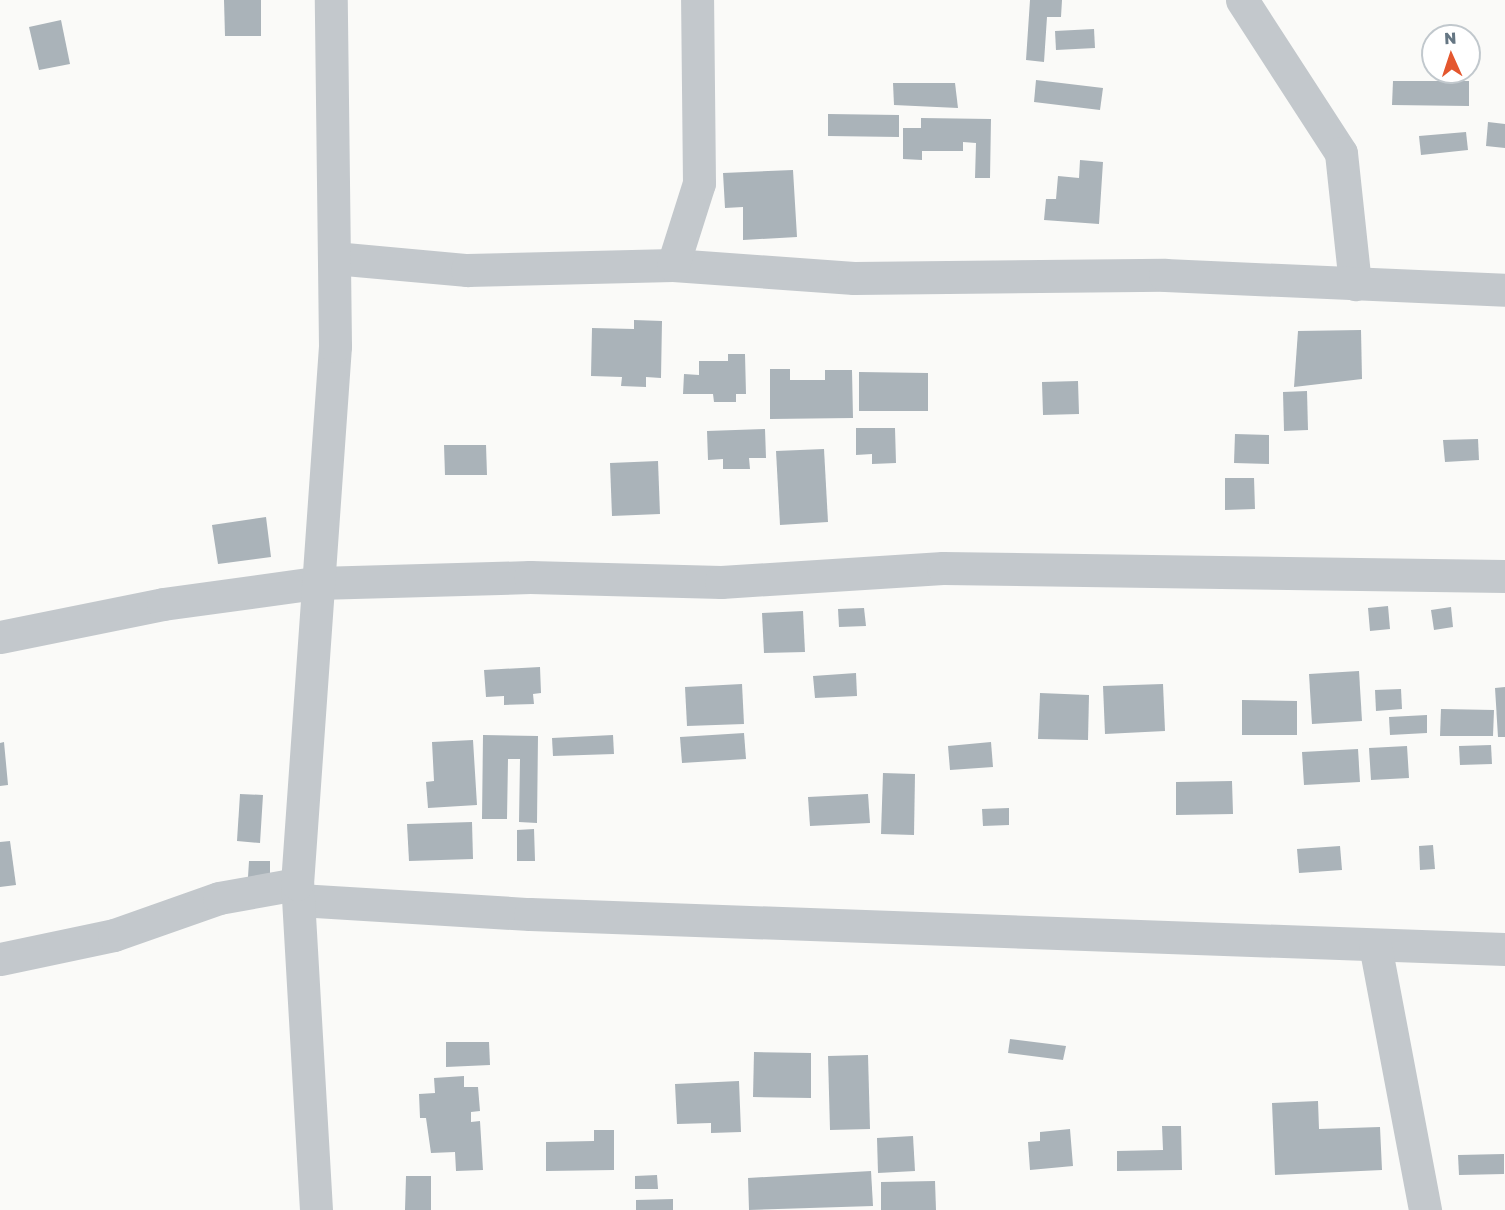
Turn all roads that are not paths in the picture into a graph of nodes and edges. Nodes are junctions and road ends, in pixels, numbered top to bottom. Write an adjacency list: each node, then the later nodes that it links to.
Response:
1 (331, 0): 4 (street)
2 (697, 0): 5 (street)
3 (1242, 0): 6 (street)
4 (334, 258): 5 (street); 9 (street)
5 (673, 265): 6 (street)
6 (1355, 284): 7 (street)
7 (1505, 290)
8 (1505, 576): 9 (street)
9 (317, 583): 10 (street); 11 (street)
10 (0, 637)
11 (298, 892): 12 (street); 14 (street); 15 (street)
12 (1374, 945): 13 (street); 16 (street)
13 (1505, 949)
14 (0, 959)
15 (316, 1210)
16 (1425, 1210)

